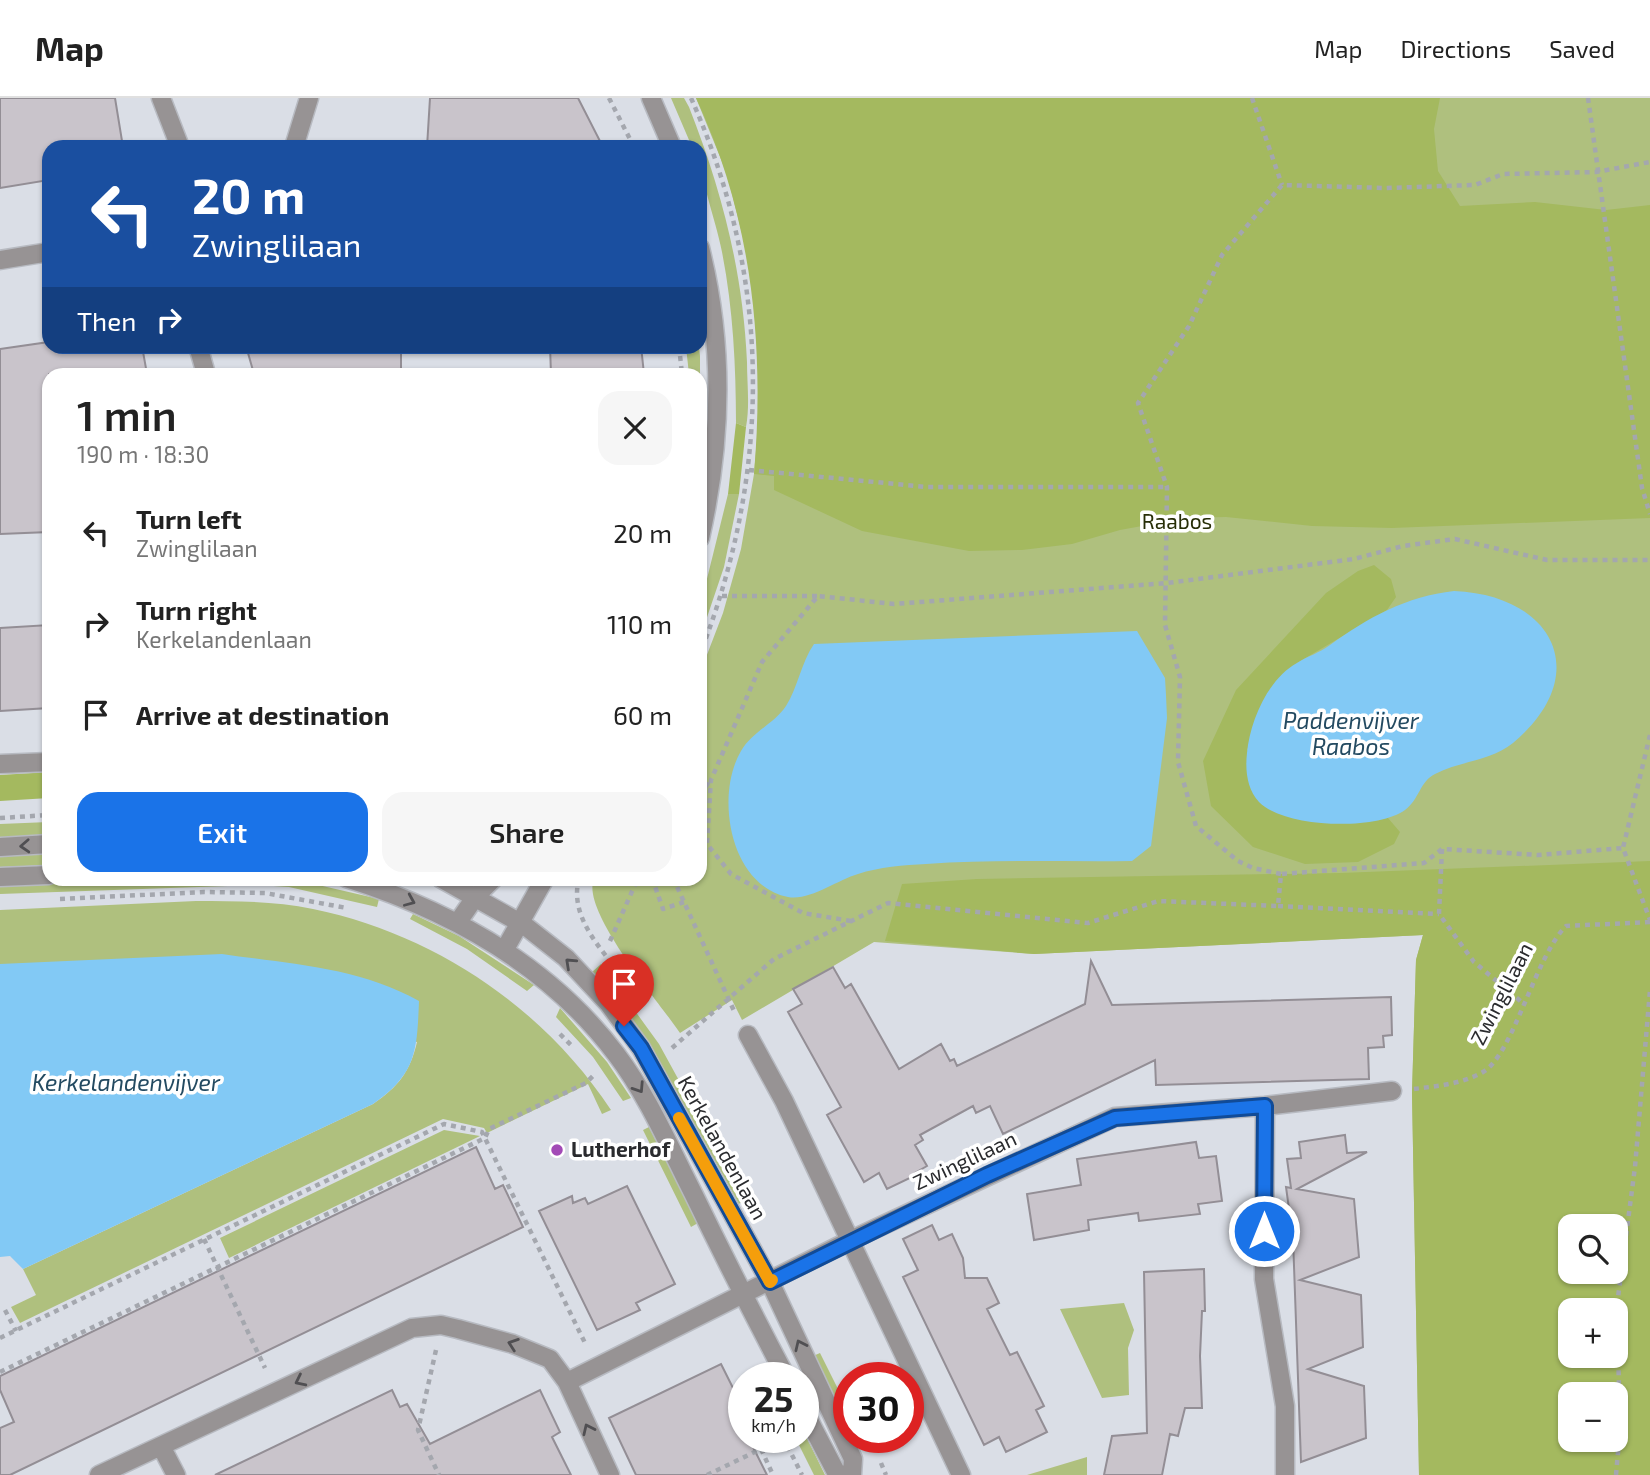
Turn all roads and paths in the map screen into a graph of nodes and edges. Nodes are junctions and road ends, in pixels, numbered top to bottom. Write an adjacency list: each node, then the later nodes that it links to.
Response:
1 (161, 98): 7 (street)
2 (309, 98): 8 (street)
3 (608, 98): 9 (path)
4 (650, 98): 10 (street)
5 (1252, 98): 13 (path)
6 (1588, 98): 12 (path)
7 (177, 140)
8 (296, 140)
9 (630, 140)
10 (669, 140)
11 (1650, 162): 12 (path)
12 (1596, 172): 13 (path); 20 (path)
13 (1282, 185): 18 (path)
14 (42, 253): 15 (street)
15 (0, 260)
16 (707, 284): 19 (street)
17 (749, 470): 18 (path)
18 (1167, 487): 22 (path)
19 (707, 498)
20 (1650, 514)
21 (1650, 560): 22 (path)
22 (1167, 583): 24 (path); 37 (path)
23 (722, 596): 24 (path)
24 (818, 596): 28 (path)
25 (1650, 735): 34 (path)
26 (42, 762): 27 (street)
27 (0, 764)
28 (711, 780): 29 (path); 54 (path)
29 (707, 785)
30 (42, 815): 31 (path)
31 (0, 817)
32 (42, 844): 33 (street, one-way to 33)
33 (0, 847)
34 (1623, 848): 35 (path); 55 (path)
35 (1443, 849): 37 (path); 53 (path)
36 (42, 874): 38 (street)
37 (1281, 874): 51 (path)
38 (0, 877)
39 (370, 886): 56 (street, Kerkelandenlaan, one-way to 56)
40 (456, 886): 47 (street, Kerkelandenlaan)
41 (486, 886): 47 (street)
42 (540, 886): 57 (street)
43 (577, 886): 48 (path)
44 (634, 886): 58 (path)
45 (655, 886): 50 (path)
46 (677, 886): 50 (path)
47 (476, 896): 56 (street); 57 (street, Kerkelandenlaan)
48 (575, 898)
49 (54, 899): 52 (path)
50 (684, 902): 61 (path)
51 (1278, 906): 53 (path); 54 (path)
52 (355, 910)
53 (1439, 914): 62 (path)
54 (851, 921): 61 (path)
55 (1650, 921): 62 (path, Zwinglilaan)
56 (458, 922): 59 (street, Kerkelandenlaan)
57 (519, 922): 59 (street); 74 (street, Kerkelandenlaan, one-way to 57)
58 (610, 941)
59 (505, 949): 75 (street, Kerkelandenlaan, one-way to 75)
60 (1650, 990): 99 (path)
61 (728, 998): 64 (path); 65 (path)
62 (1524, 1004): 68 (path, Zwinglilaan)
63 (557, 1031): 66 (path)
64 (748, 1035): 72 (street)
65 (672, 1048)
66 (582, 1056)
67 (589, 1065): 70 (path)
68 (1392, 1091): 69 (street, Zwinglilaan)
69 (1265, 1106): 72 (street, Zwinglilaan); 98 (street)
70 (485, 1138): 71 (path); 73 (path); 81 (path)
71 (204, 1239): 73 (path); 78 (path)
72 (851, 1240): 74 (street, Zwinglilaan); 97 (street)
73 (217, 1268): 82 (path); 84 (path)
74 (768, 1283): 75 (street); 96 (street, Kerkelandenlaan, one-way to 74)
75 (743, 1295): 80 (street, Kerkelandenlaan); 81 (street)
76 (5, 1310): 78 (path)
77 (441, 1325): 83 (street, one-way to 77); 84 (street, one-way to 84); 90 (path)
78 (16, 1331): 79 (path)
79 (0, 1338)
80 (778, 1362)
81 (596, 1367): 83 (street)
82 (0, 1372)
83 (566, 1382): 91 (street, one-way to 83)
84 (277, 1392): 86 (street)
85 (819, 1440): 95 (street)
86 (162, 1448): 88 (street); 89 (street)
87 (791, 1453): 94 (path)
88 (99, 1475)
89 (176, 1475)
90 (437, 1475)
91 (610, 1475)
92 (707, 1475): 93 (path)
93 (773, 1475)
94 (802, 1475)
95 (842, 1475)
96 (852, 1475)
97 (961, 1475)
98 (1285, 1475)
99 (1616, 1475)

